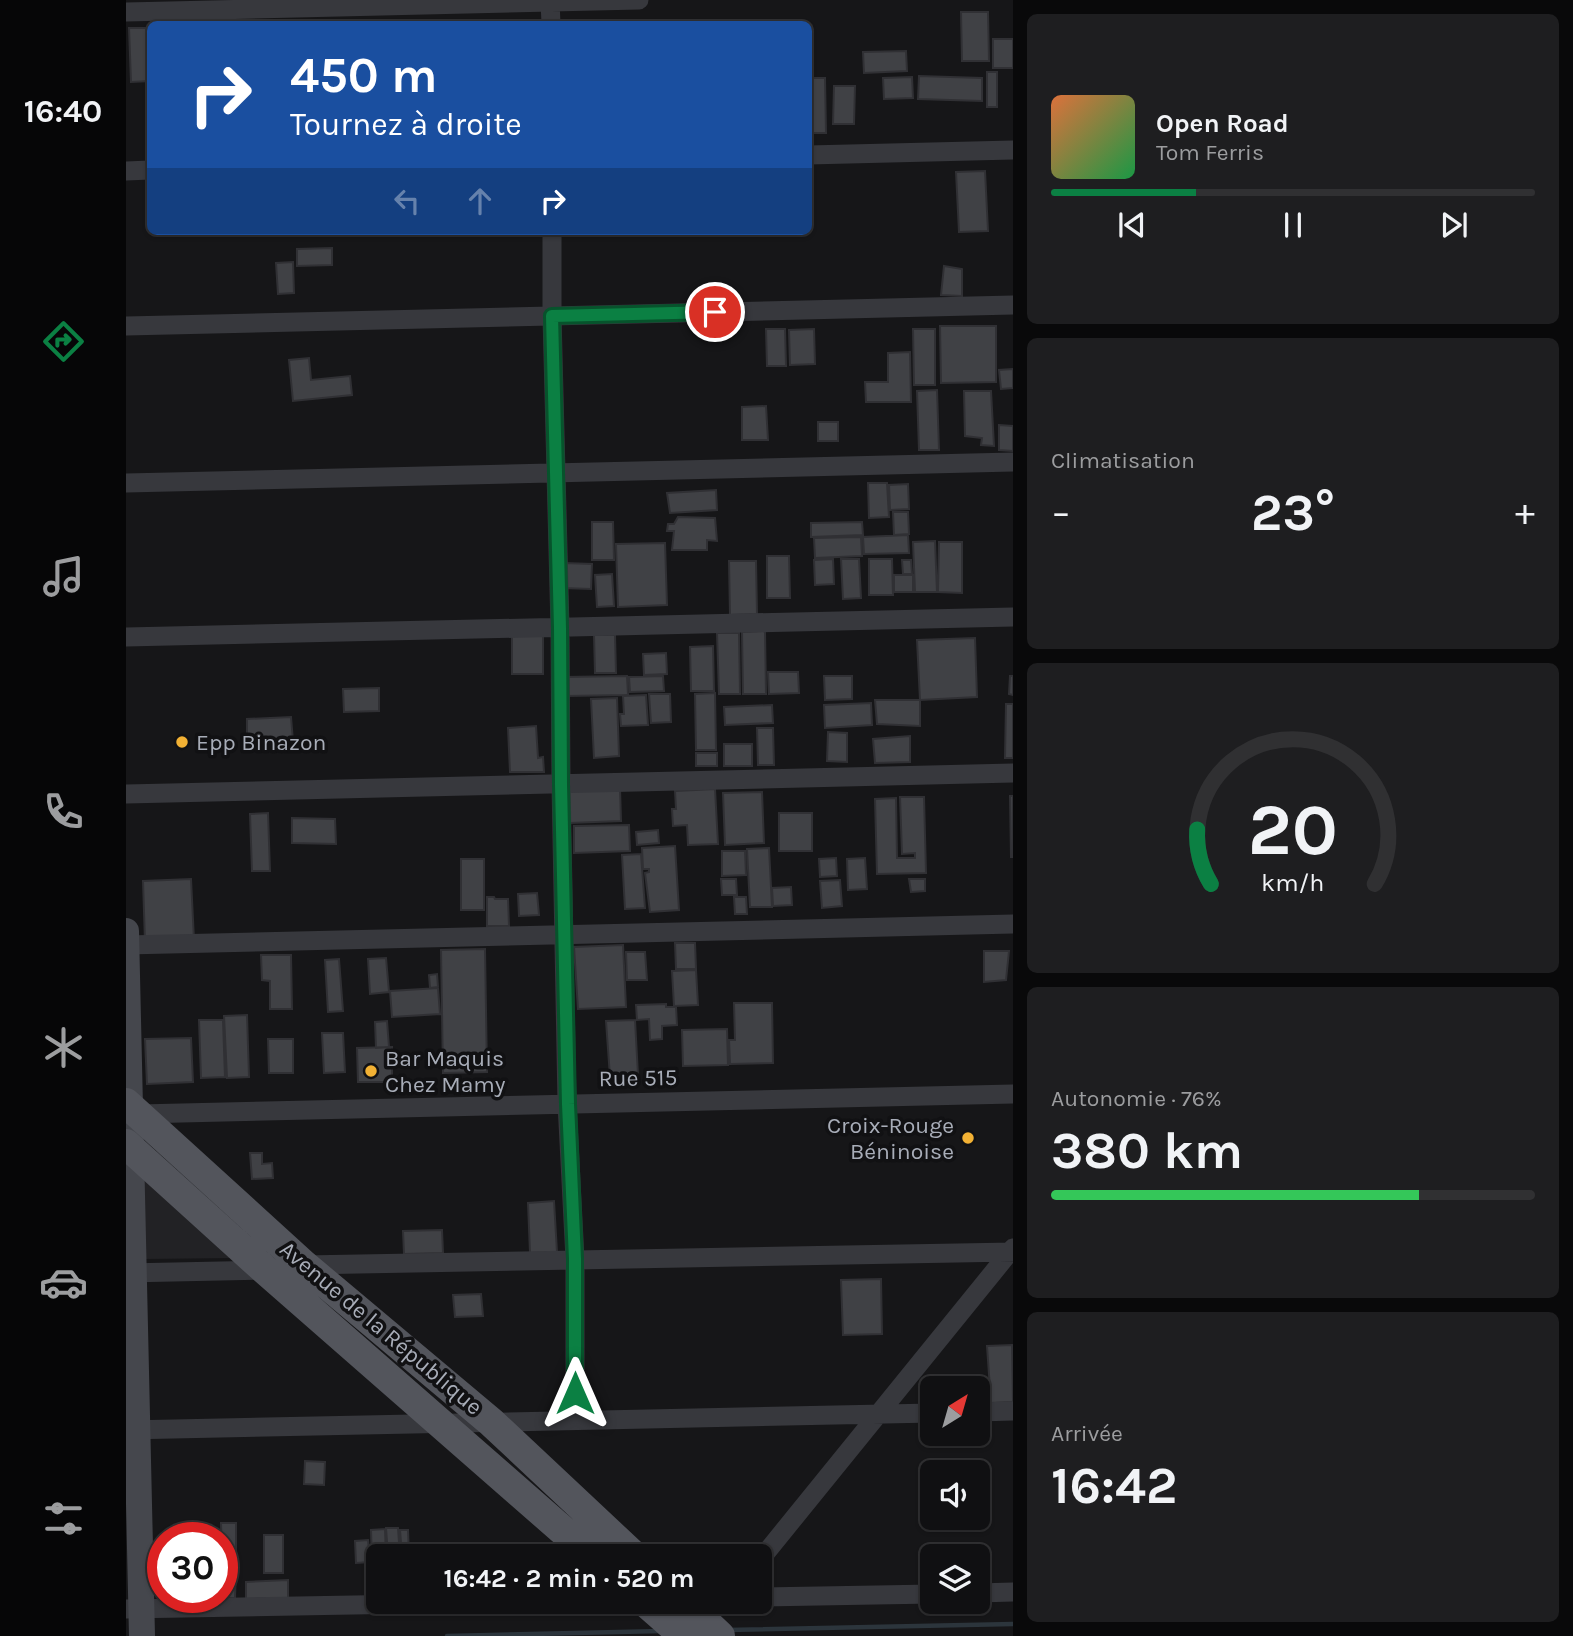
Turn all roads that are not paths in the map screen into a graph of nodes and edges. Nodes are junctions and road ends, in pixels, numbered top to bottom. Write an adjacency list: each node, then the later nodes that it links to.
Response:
1 (639, 0): 2 (street)
2 (550, 1): 3 (street); 4 (street)
3 (126, 12)
4 (551, 21)
5 (1013, 150): 6 (street)
6 (812, 155)
7 (147, 170): 8 (street)
8 (126, 171)
9 (552, 235): 11 (street)
10 (1013, 305): 11 (street)
11 (552, 316): 12 (street); 14 (street)
12 (126, 326)
13 (1013, 462): 14 (street)
14 (557, 473): 15 (street); 17 (street)
15 (126, 483)
16 (1013, 617): 17 (street)
17 (560, 628): 18 (street); 20 (street)
18 (126, 637)
19 (1013, 773): 20 (street)
20 (561, 784): 21 (street); 24 (street)
21 (126, 794)
22 (1013, 924): 24 (street)
23 (126, 931): 25 (main road)
24 (564, 935): 25 (street); 27 (street)
25 (126, 945): 28 (main road)
26 (1013, 1094): 27 (street, Rue 515)
27 (568, 1104): 28 (street, Rue 515); 31 (street)
28 (131, 1107): 29 (main road); 32 (main road, Avenue de la République)
29 (128, 1146): 33 (main road, Avenue de la République); 34 (main road)
30 (1012, 1251): 31 (street); 38 (street)
31 (575, 1259): 32 (street); 39 (street)
32 (304, 1265): 40 (main road, Avenue de la République)
33 (265, 1270): 34 (street); 41 (main road, Avenue de la République)
34 (130, 1273): 42 (main road)
35 (1013, 1411): 36 (street)
36 (990, 1412)
37 (920, 1413): 38 (street)
38 (877, 1415): 39 (street); 45 (street)
39 (575, 1420): 40 (street)
40 (491, 1422): 41 (street); 44 (main road, Avenue de la République)
41 (438, 1423): 42 (street); 43 (main road, Avenue de la République)
42 (132, 1430): 51 (main road)
43 (578, 1544)
44 (622, 1544)
45 (772, 1545)
46 (1013, 1592): 47 (street)
47 (990, 1593)
48 (920, 1594): 49 (street)
49 (772, 1597)
50 (366, 1605): 51 (street)
51 (134, 1609): 54 (main road)
52 (659, 1614): 55 (main road)
53 (700, 1614): 56 (main road)
54 (142, 1636)
55 (684, 1636)
56 (720, 1636)

